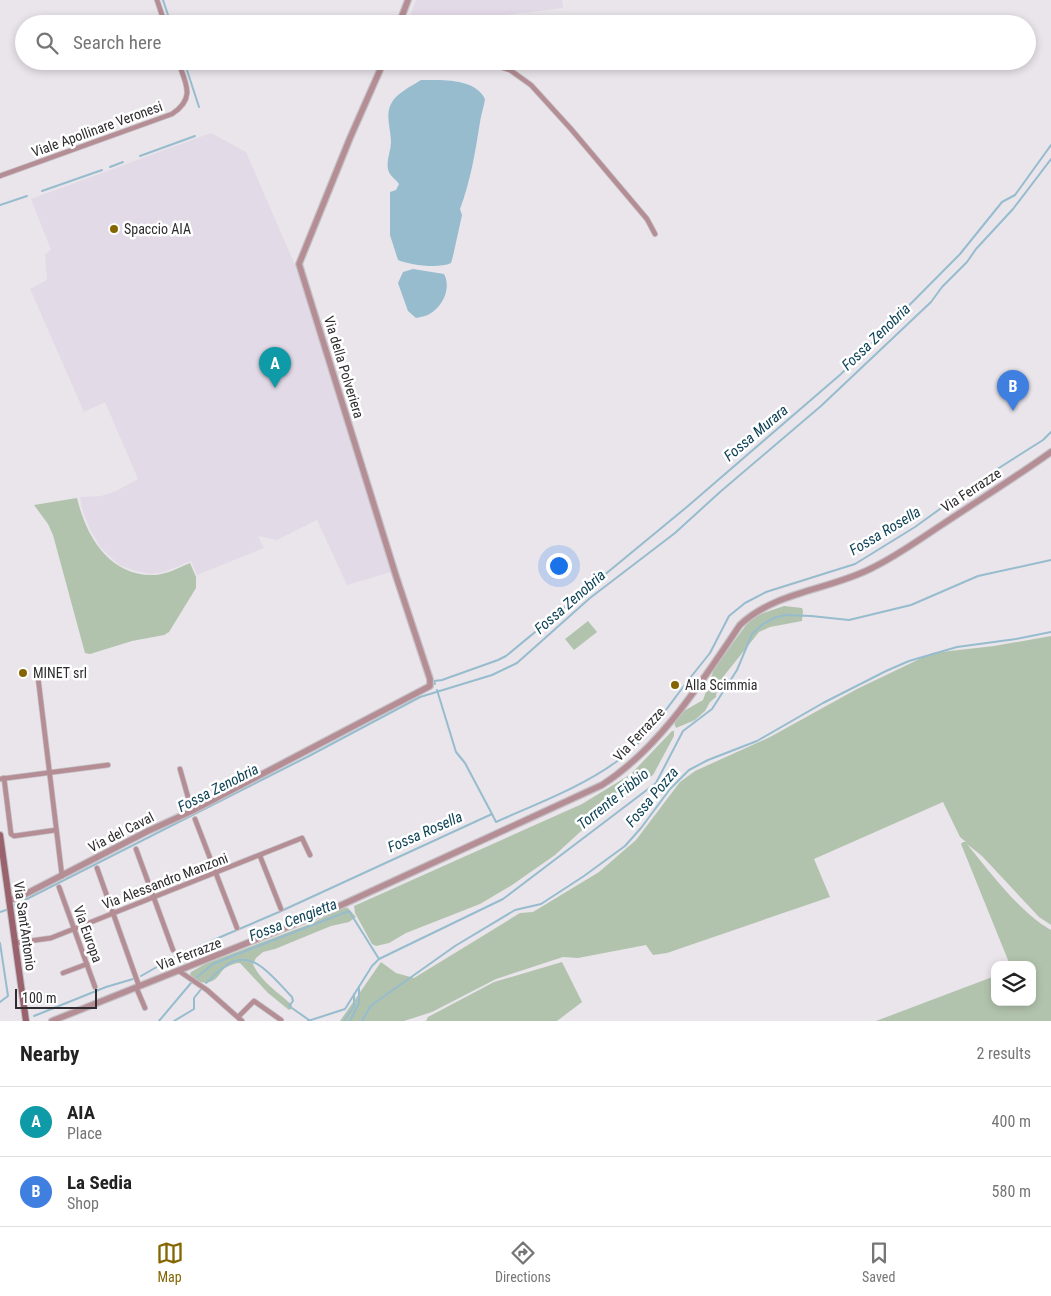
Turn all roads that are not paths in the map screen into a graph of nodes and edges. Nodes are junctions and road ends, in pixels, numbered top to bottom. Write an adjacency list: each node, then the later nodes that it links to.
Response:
1 (158, 0): 3 (street)
2 (408, 0): 4 (street)
3 (162, 15)
4 (402, 15)
5 (181, 70): 8 (street, Viale Apollinare Veronesi)
6 (380, 70): 12 (street, Via della Polveriera)
7 (510, 70): 9 (street)
8 (0, 176)
9 (655, 234)
10 (1051, 452): 37 (street, Via Ferrazze)
11 (37, 669): 15 (street)
12 (430, 686): 17 (street, Via del Caval)
13 (108, 765): 15 (street)
14 (180, 769): 17 (street)
15 (50, 773): 16 (street); 19 (street)
16 (2, 779): 19 (street)
17 (192, 811): 26 (street, Via del Caval)
18 (194, 819): 25 (street)
19 (56, 830): 26 (street)
20 (0, 835): 29 (main road, Via Sant'Antonio)
21 (136, 849): 28 (street)
22 (310, 855): 23 (street, Via Alessandro Manzoni)
23 (260, 856): 25 (street, Via Alessandro Manzoni); 30 (street)
24 (97, 868): 31 (street)
25 (215, 873): 28 (street, Via Alessandro Manzoni); 32 (street)
26 (62, 876): 29 (street, Via del Caval)
27 (59, 887): 33 (street, Via Europa)
28 (154, 897): 31 (street, Via Alessandro Manzoni); 35 (street)
29 (10, 900): 34 (main road, Via Sant'Antonio)
30 (281, 909)
31 (113, 913): 33 (street, Via Alessandro Manzoni); 39 (street)
32 (237, 928)
33 (74, 929): 34 (street, Via Alessandro Manzoni); 36 (street, Via Europa)
34 (15, 943): 45 (main road, Via Sant'Antonio)
35 (173, 950)
36 (87, 964): 38 (street); 40 (street, Via Europa)
37 (179, 971): 39 (street, Via Ferrazze); 43 (street)
38 (63, 973)
39 (137, 987): 41 (street); 42 (street, Via Ferrazze)
40 (95, 988)
41 (144, 1008)
42 (69, 1015): 46 (street, Via Ferrazze); 47 (street)
43 (240, 1019): 44 (street)
44 (281, 1020)
45 (26, 1021)
46 (52, 1021)
47 (64, 1021)

